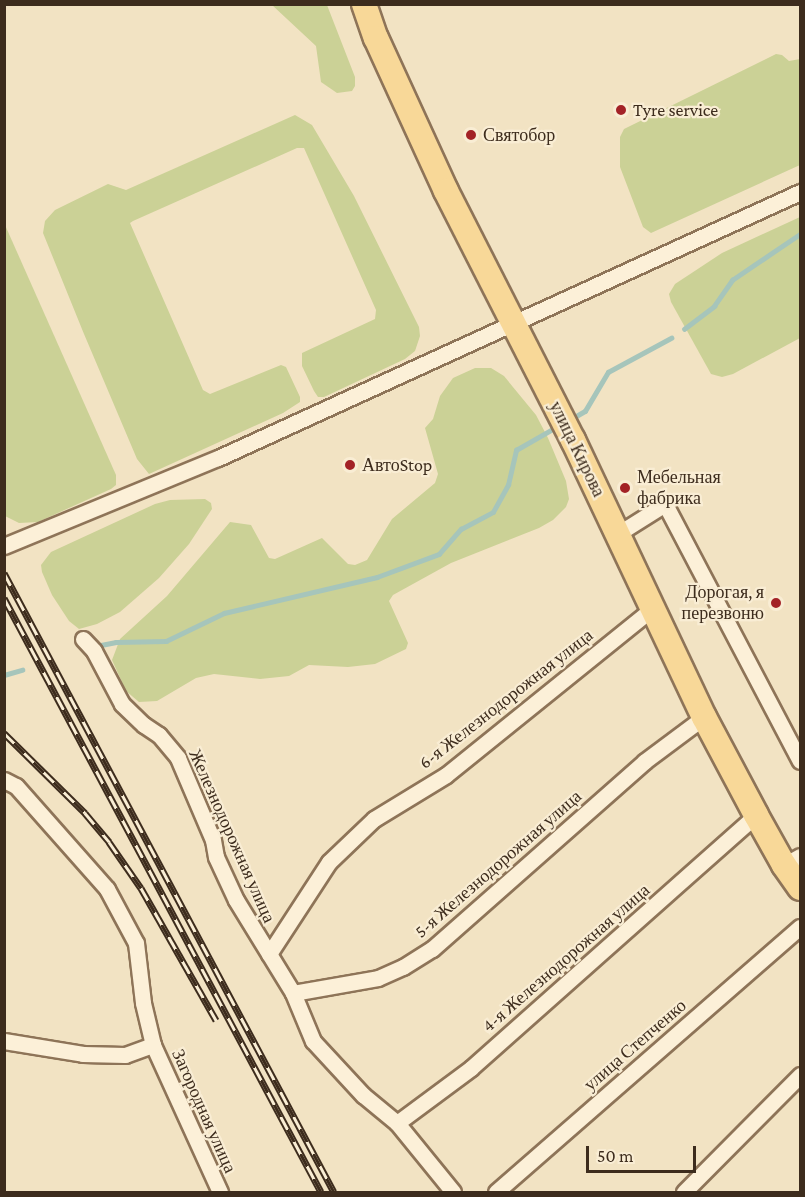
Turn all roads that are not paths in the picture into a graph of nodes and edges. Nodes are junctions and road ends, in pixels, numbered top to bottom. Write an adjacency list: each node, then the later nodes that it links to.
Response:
1 (364, 4): 3 (main road, улица Кирова)
2 (801, 192): 3 (street)
3 (514, 324): 4 (main road, улица Кирова); 5 (street)
4 (619, 533): 6 (main road, улица Кирова); 9 (street)
5 (4, 546)
6 (653, 608): 8 (main road, улица Кирова); 15 (street, 6-я Железнодорожная улица)
7 (83, 639): 15 (street, Железнодорожная улица)
8 (704, 717): 11 (main road, улица Кирова); 16 (street, 5-я Железнодорожная улица)
9 (801, 761)
10 (4, 780): 18 (street, Загородная улица)
11 (756, 815): 12 (main road, улица Кирова); 20 (street, 4-я Железнодорожная улица)
12 (792, 860): 13 (main road, улица Кирова)
13 (801, 888)
14 (801, 927): 23 (street, улица Степченко)
15 (269, 954): 16 (street, Железнодорожная улица)
16 (293, 993): 20 (street, Железнодорожная улица)
17 (4, 1041): 18 (street)
18 (153, 1045): 21 (street, Загородная улица)
19 (801, 1075): 24 (street)
20 (397, 1123): 22 (street, Железнодорожная улица)
21 (220, 1192)
22 (453, 1192)
23 (496, 1192)
24 (684, 1192)

